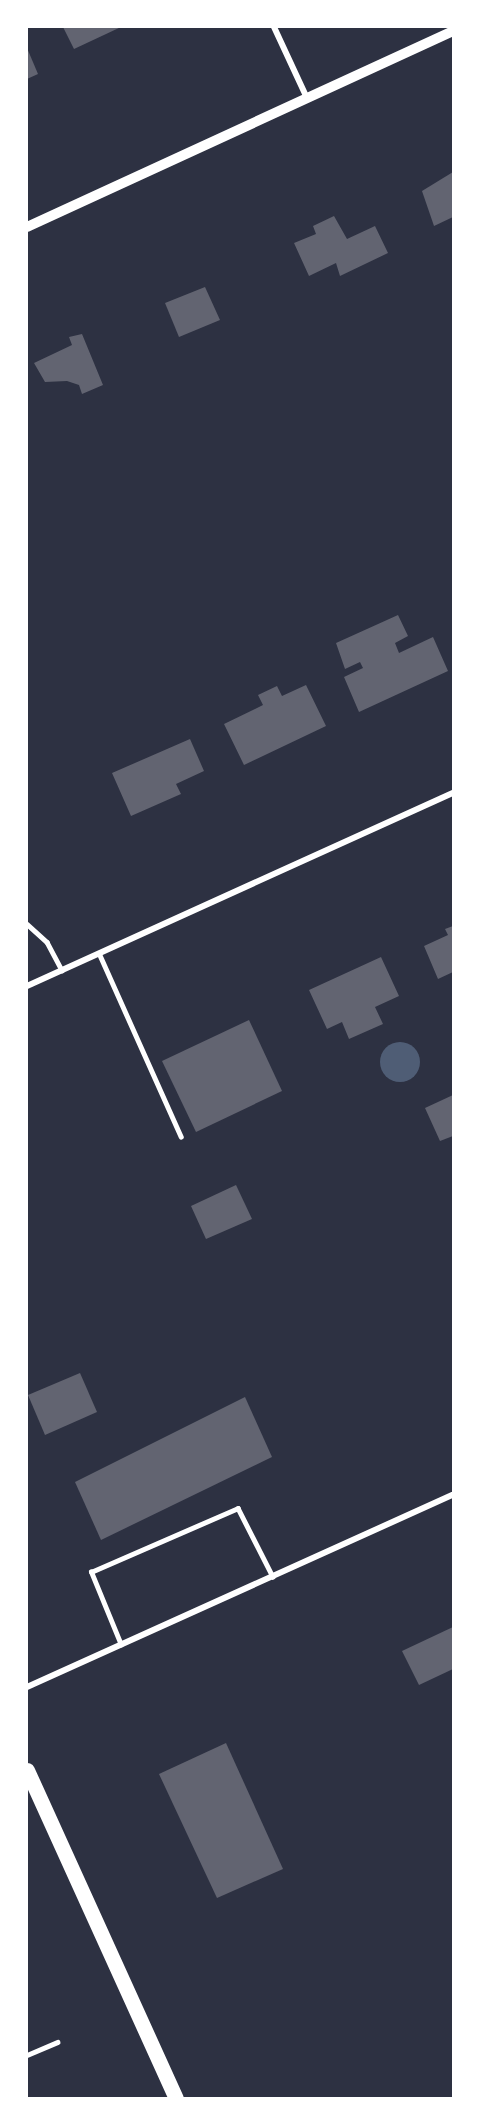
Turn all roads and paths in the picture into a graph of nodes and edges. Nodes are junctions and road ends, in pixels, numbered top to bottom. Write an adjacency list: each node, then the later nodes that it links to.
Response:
1 (274, 27): 3 (street)
2 (453, 31): 3 (street)
3 (308, 98): 4 (street)
4 (27, 227)
5 (453, 793): 7 (street)
6 (27, 924): 8 (lane)
7 (99, 953): 8 (street); 10 (lane)
8 (62, 970): 9 (street)
9 (27, 986)
10 (181, 1136)
11 (453, 1495): 12 (street)
12 (273, 1577): 13 (street); 13 (lane)
13 (121, 1645): 14 (street)
14 (27, 1687)
15 (27, 1770): 18 (main road)
16 (57, 2042): 17 (lane)
17 (27, 2055)
18 (176, 2098)

